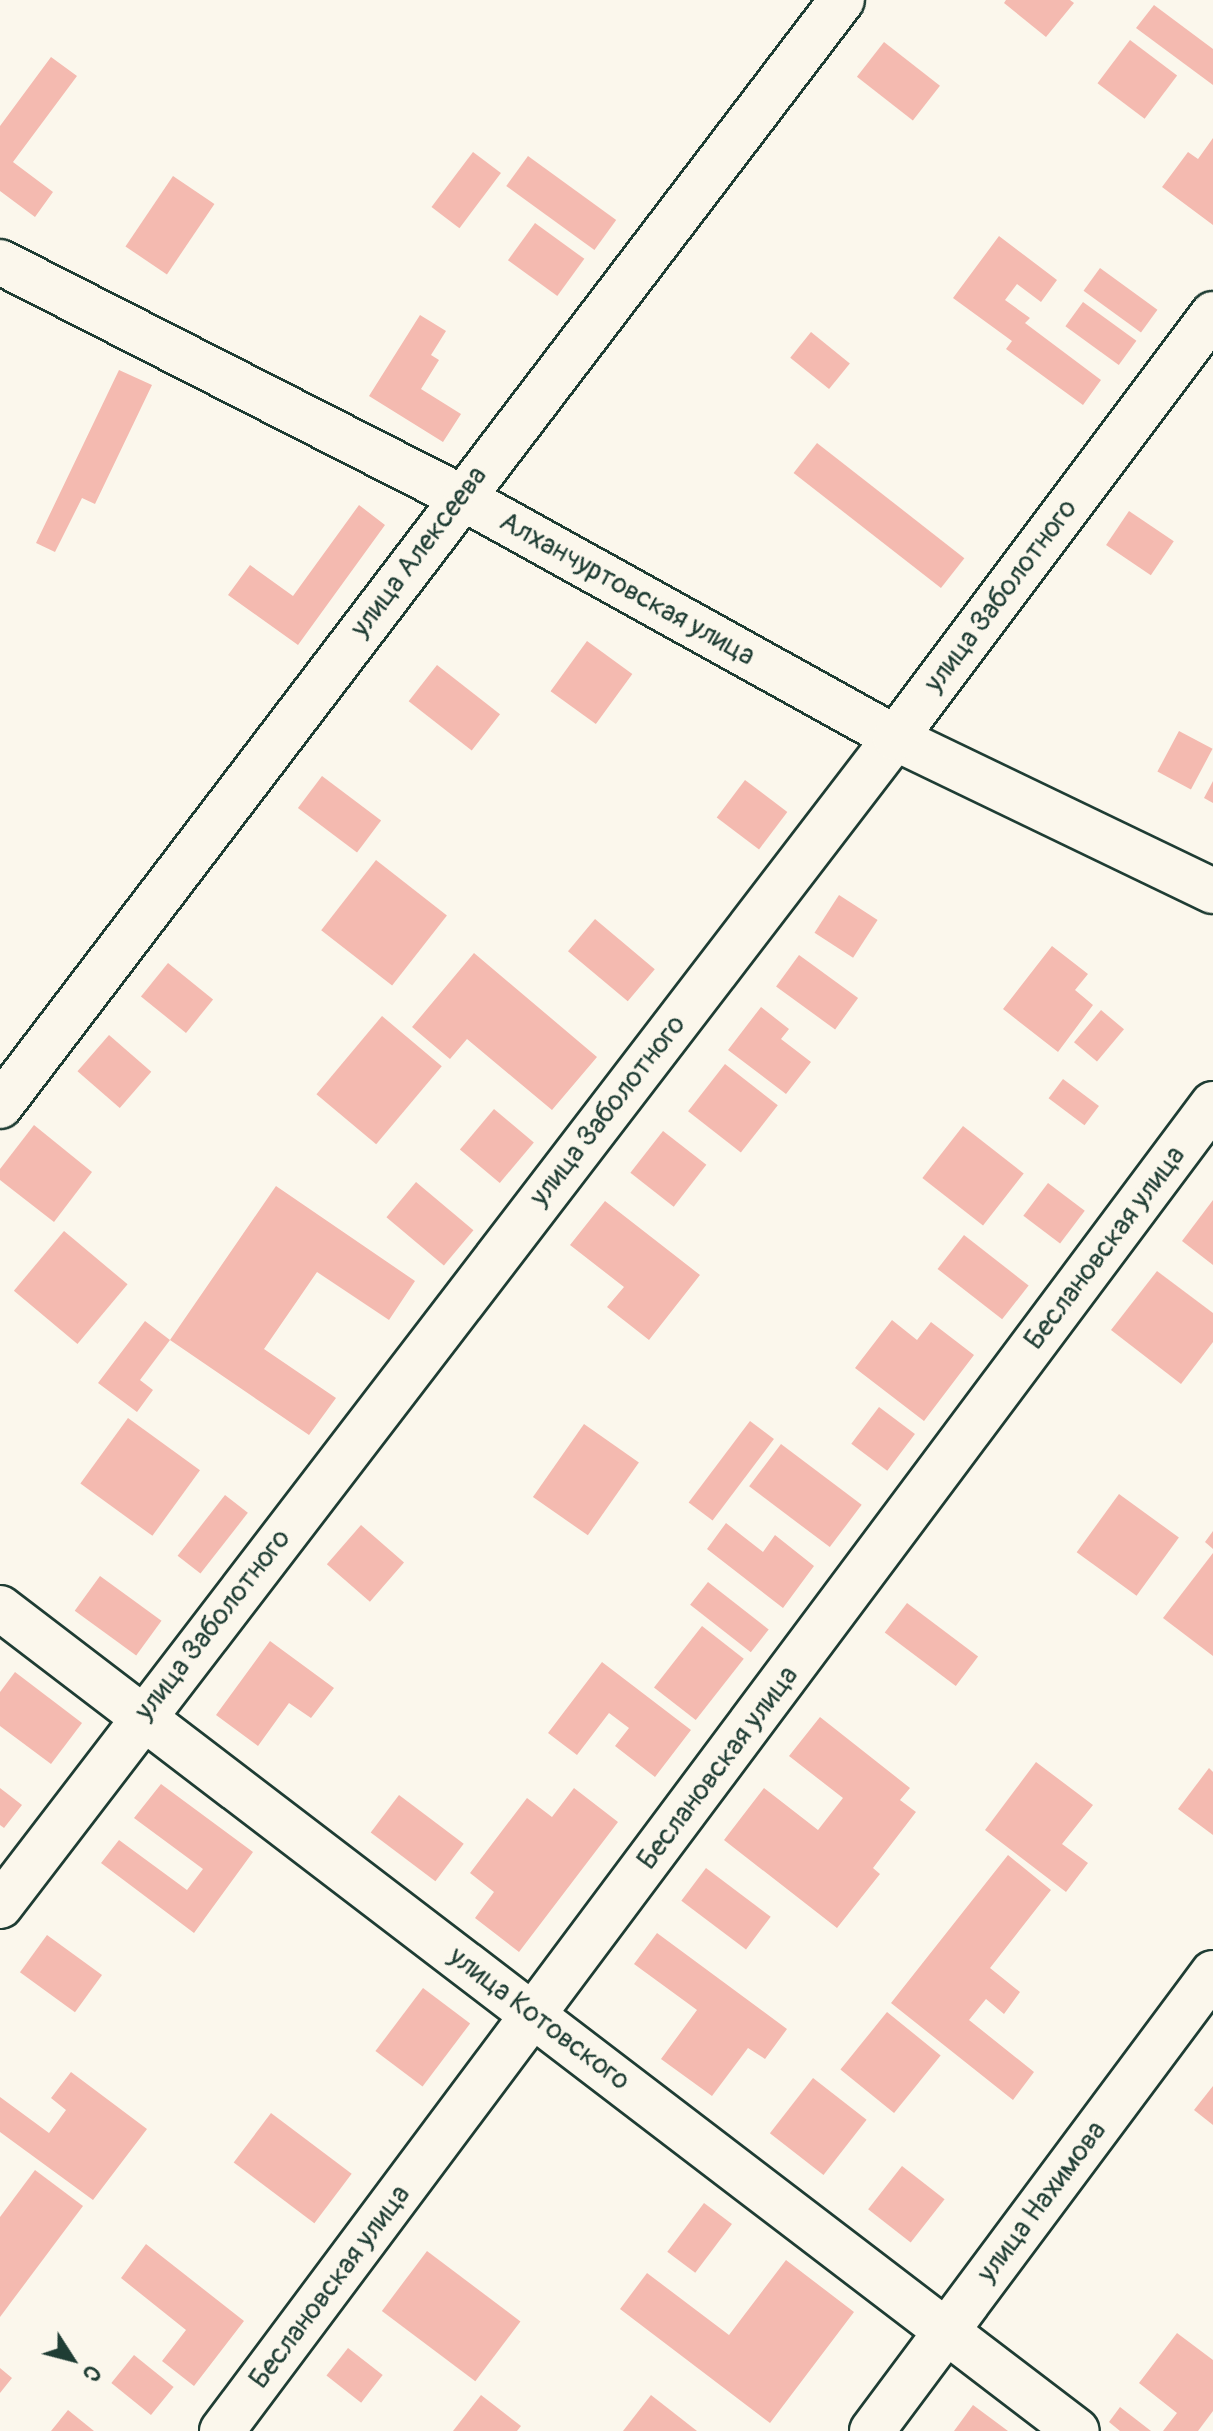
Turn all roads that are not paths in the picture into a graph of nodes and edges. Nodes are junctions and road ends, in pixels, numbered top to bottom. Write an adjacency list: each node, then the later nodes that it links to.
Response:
1 (842, 0): 4 (street, улица Алексеева)
2 (0, 262): 4 (street, Алханчуртовская улица)
3 (1213, 314): 5 (street, улица Заболотного)
4 (461, 497): 5 (street, Алханчуртовская улица); 8 (street, улица Алексеева)
5 (895, 738): 6 (street, Алханчуртовская улица); 10 (street, улица Заболотного)
6 (1213, 891)
7 (1213, 1104): 13 (street, Беслановская улица)
8 (0, 1106)
9 (0, 1608): 10 (street, улица Котовского)
10 (142, 1718): 11 (street, улица Заболотного); 13 (street, улица Котовского)
11 (0, 1906)
12 (1213, 1973): 14 (street, улица Нахимова)
13 (534, 2015): 14 (street, улица Котовского); 15 (street, Беслановская улица)
14 (944, 2332): 16 (street, улица Нахимова); 17 (street, улица Котовского)
15 (222, 2431)
16 (872, 2431)
17 (1077, 2431)

